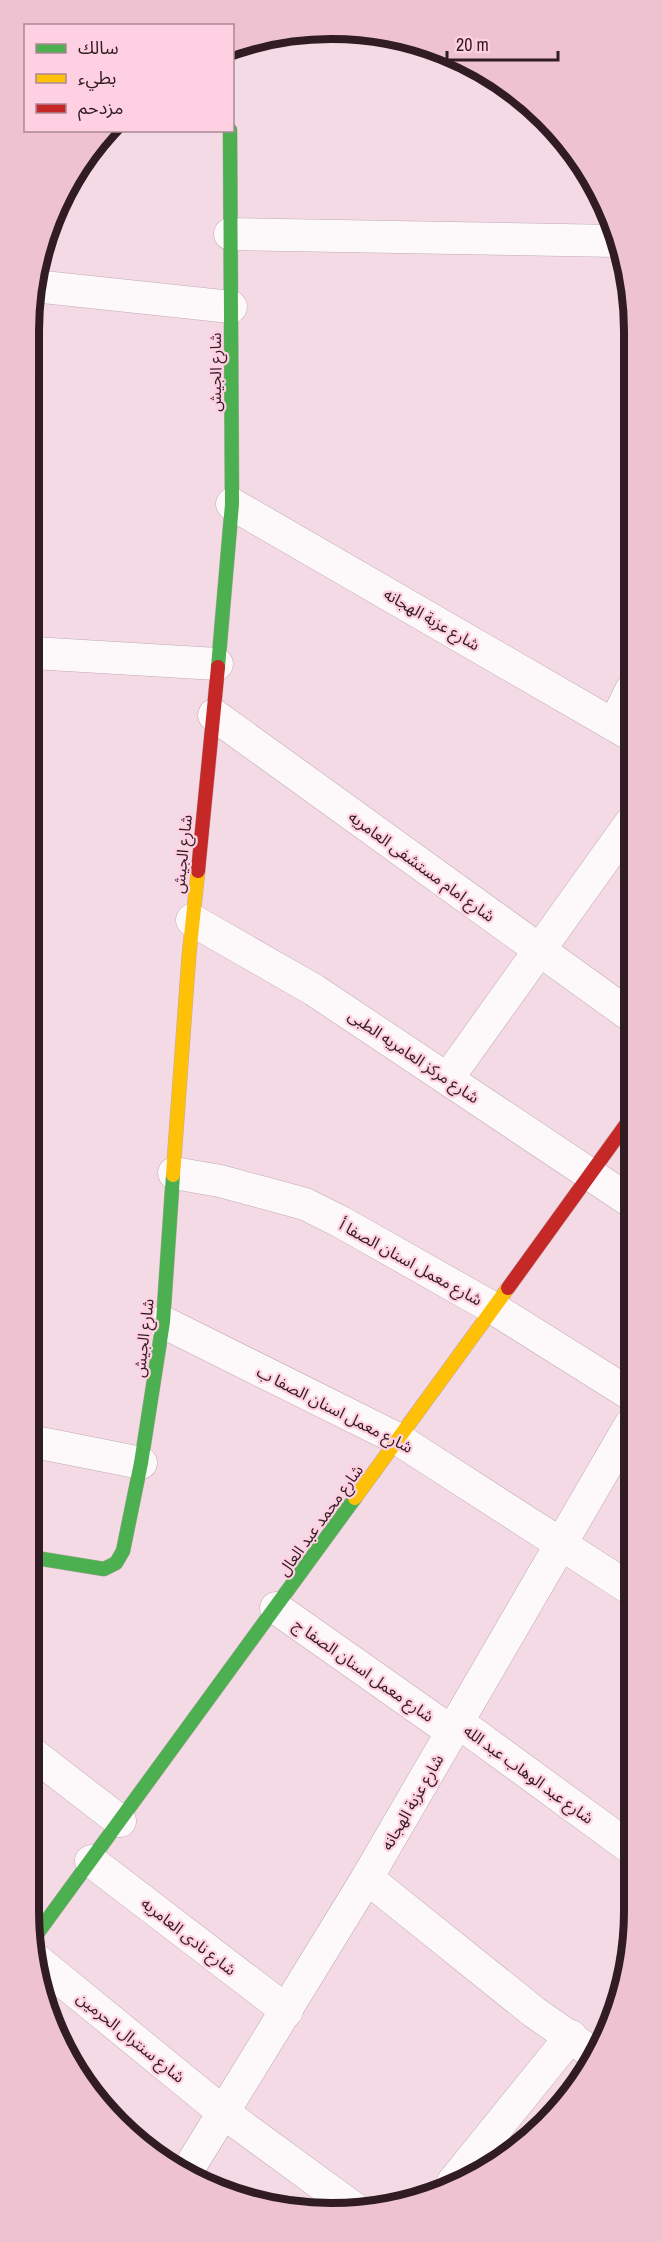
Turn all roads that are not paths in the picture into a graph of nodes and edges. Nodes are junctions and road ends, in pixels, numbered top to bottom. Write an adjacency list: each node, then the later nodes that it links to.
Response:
1 (230, 132): 2 (street, شارع الجيش)
2 (230, 234): 3 (street); 5 (street, شارع الجيش)
3 (609, 241)
4 (43, 287): 5 (street)
5 (231, 307): 6 (street, شارع الجيش)
6 (232, 504): 8 (street, شارع الجيش); 10 (street, شارع عزبة الهجانه)
7 (39, 653): 8 (street)
8 (217, 664): 9 (street, شارع الجيش)
9 (214, 715): 12 (street, شارع الجيش); 13 (street, شارع امام مستشفى العامريه)
10 (622, 730)
11 (624, 832): 13 (street)
12 (192, 920): 15 (street, شارع مركز العامريه الطبى); 17 (street, شارع الجيش)
13 (539, 951): 14 (street, شارع امام مستشفى العامريه); 15 (street)
14 (624, 1012)
15 (448, 1078): 18 (street, شارع مركز العامريه الطبى)
16 (624, 1127): 18 (street, شارع محمد عبد العال)
17 (174, 1173): 20 (street, شارع معمل اسنان الصفا أ); 21 (street, شارع الجيش)
18 (590, 1173): 19 (street, شارع مركز العامريه الطبى); 20 (street, شارع محمد عبد العال)
19 (624, 1197)
20 (493, 1308): 22 (street, شارع معمل اسنان الصفا أ); 24 (street, شارع محمد عبد العال)
21 (163, 1322): 24 (street, شارع معمل اسنان الصفا ب); 26 (street, شارع الجيش)
22 (624, 1390)
23 (624, 1435): 27 (street, شارع عزبة الهجانه)
24 (398, 1438): 27 (street, شارع معمل اسنان الصفا ب); 30 (street, شارع محمد عبد العال)
25 (39, 1443): 26 (street)
26 (141, 1463): 28 (street, شارع الجيش)
27 (561, 1545): 29 (street, شارع معمل اسنان الصفا ب); 31 (street, شارع عزبة الهجانه)
28 (39, 1558)
29 (624, 1585)
30 (276, 1608): 31 (street, شارع معمل اسنان الصفا ج); 33 (street, شارع محمد عبد العال)
31 (455, 1727): 34 (street, شارع عبد الوهاب عبد الله); 36 (street, شارع عزبة الهجانه)
32 (39, 1759): 33 (street)
33 (120, 1821): 35 (street, شارع محمد عبد العال)
34 (624, 1844)
35 (91, 1861): 37 (street, شارع محمد عبد العال); 39 (street, شارع نادى العامريه)
36 (367, 1878): 39 (street, شارع عزبة الهجانه); 40 (street)
37 (40, 1930)
38 (45, 1966): 41 (street, شارع سنترال الحرمين)
39 (287, 2011): 41 (street, شارع عزبة الهجانه)
40 (582, 2045): 43 (street)
41 (224, 2113): 42 (street, شارع عزبة الهجانه); 44 (street, شارع سنترال الحرمين)
42 (190, 2167)
43 (462, 2172)
44 (346, 2202)

